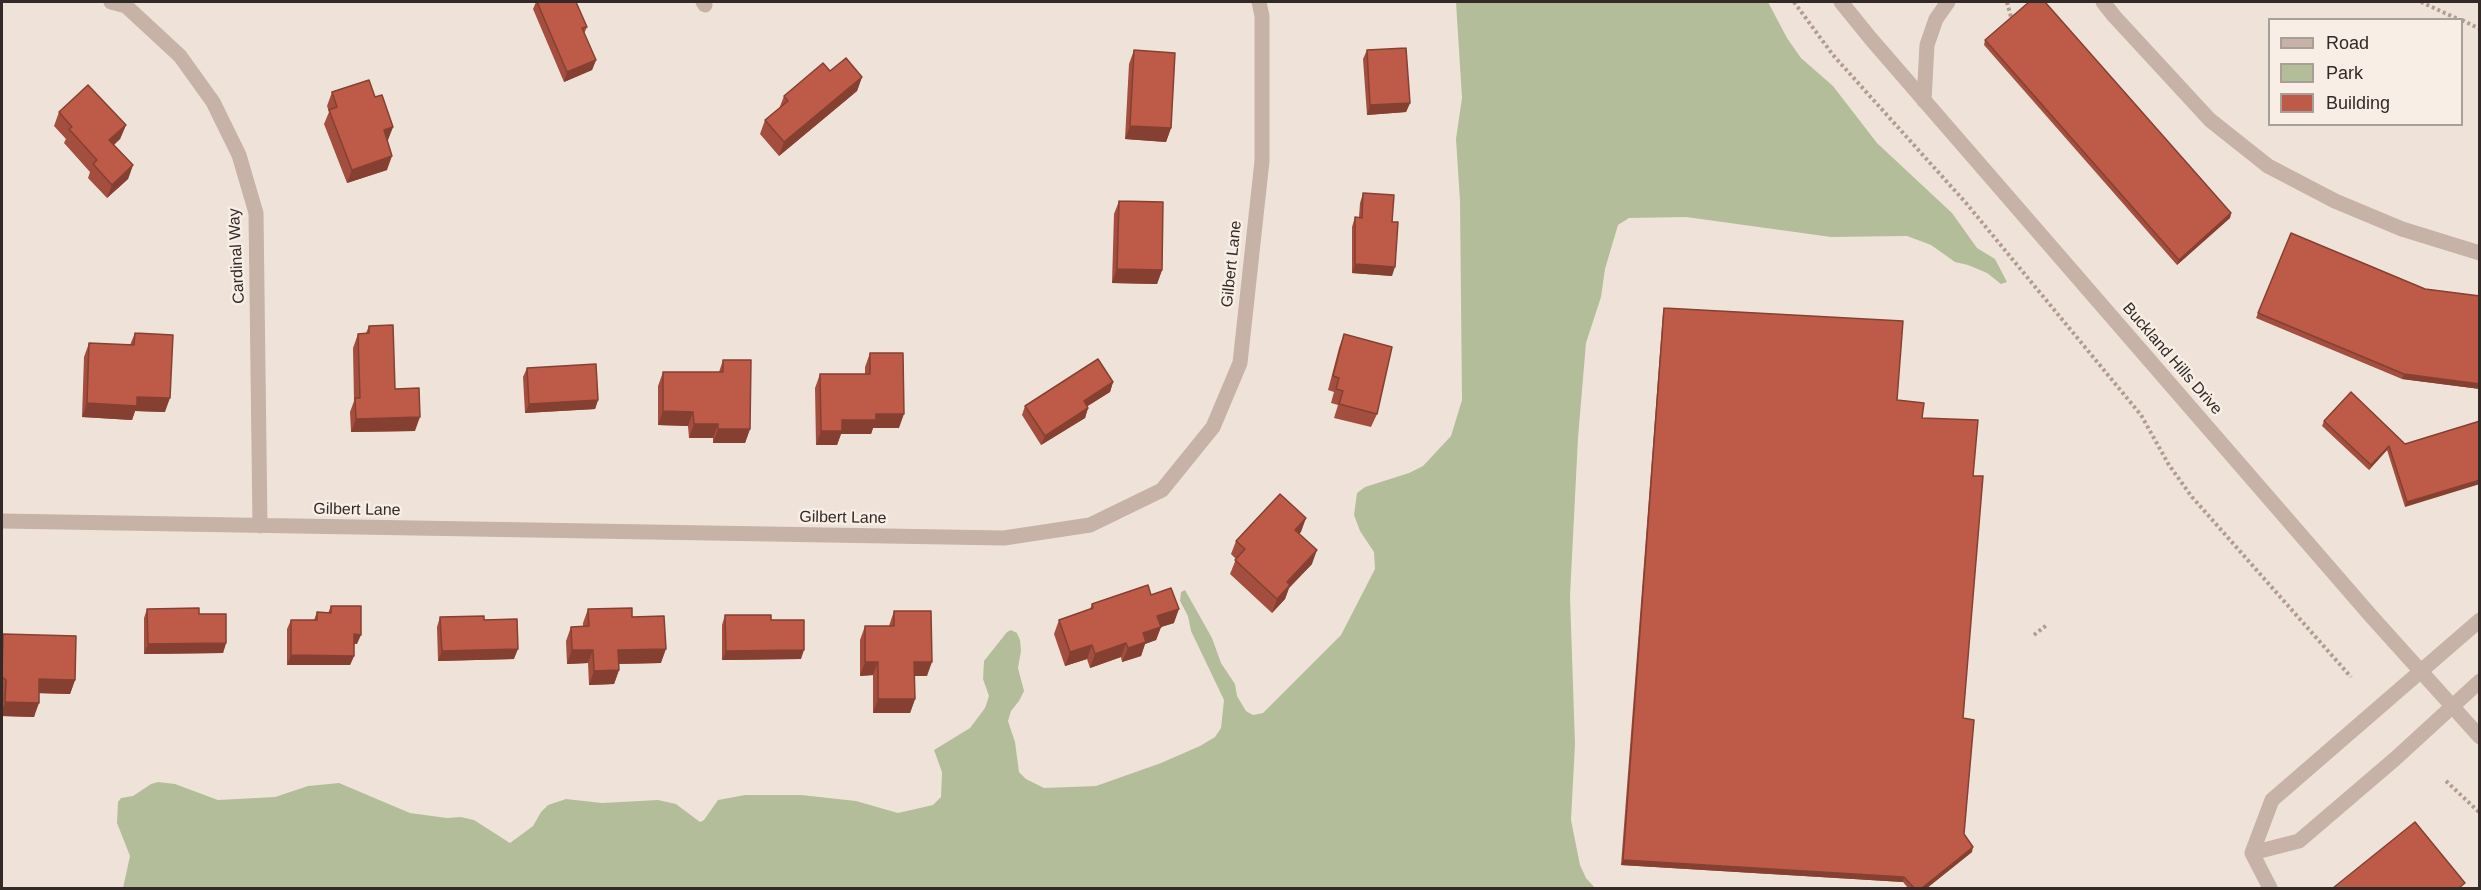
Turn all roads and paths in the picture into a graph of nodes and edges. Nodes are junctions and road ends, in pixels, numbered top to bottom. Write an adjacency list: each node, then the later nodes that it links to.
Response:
1 (111, 2): 9 (street, Cardinal Way)
2 (1259, 2): 17 (street, Gilbert Lane)
3 (1794, 2): 22 (path)
4 (1841, 2): 14 (street, Buckland Hills Drive)
5 (1948, 2): 14 (street)
6 (2007, 2): 12 (path)
7 (2103, 2): 15 (street)
8 (2421, 2): 10 (path)
9 (127, 4): 17 (street, Cardinal Way)
10 (2457, 18)
11 (2463, 21): 13 (path)
12 (2013, 25)
13 (2480, 29)
14 (1924, 101): 21 (street, Buckland Hills Drive)
15 (2480, 253)
16 (2, 521): 17 (street, Gilbert Lane)
17 (260, 526)
18 (2480, 620): 21 (street)
19 (2048, 624): 20 (path)
20 (2034, 635)
21 (2421, 672): 24 (street, Buckland Hills Drive); 28 (street)
22 (2351, 677)
23 (2480, 681): 24 (street)
24 (2451, 706): 25 (street, Buckland Hills Drive); 28 (street)
25 (2480, 737)
26 (2446, 781): 27 (path)
27 (2480, 813)
28 (2252, 853): 29 (street)
29 (2270, 888)

